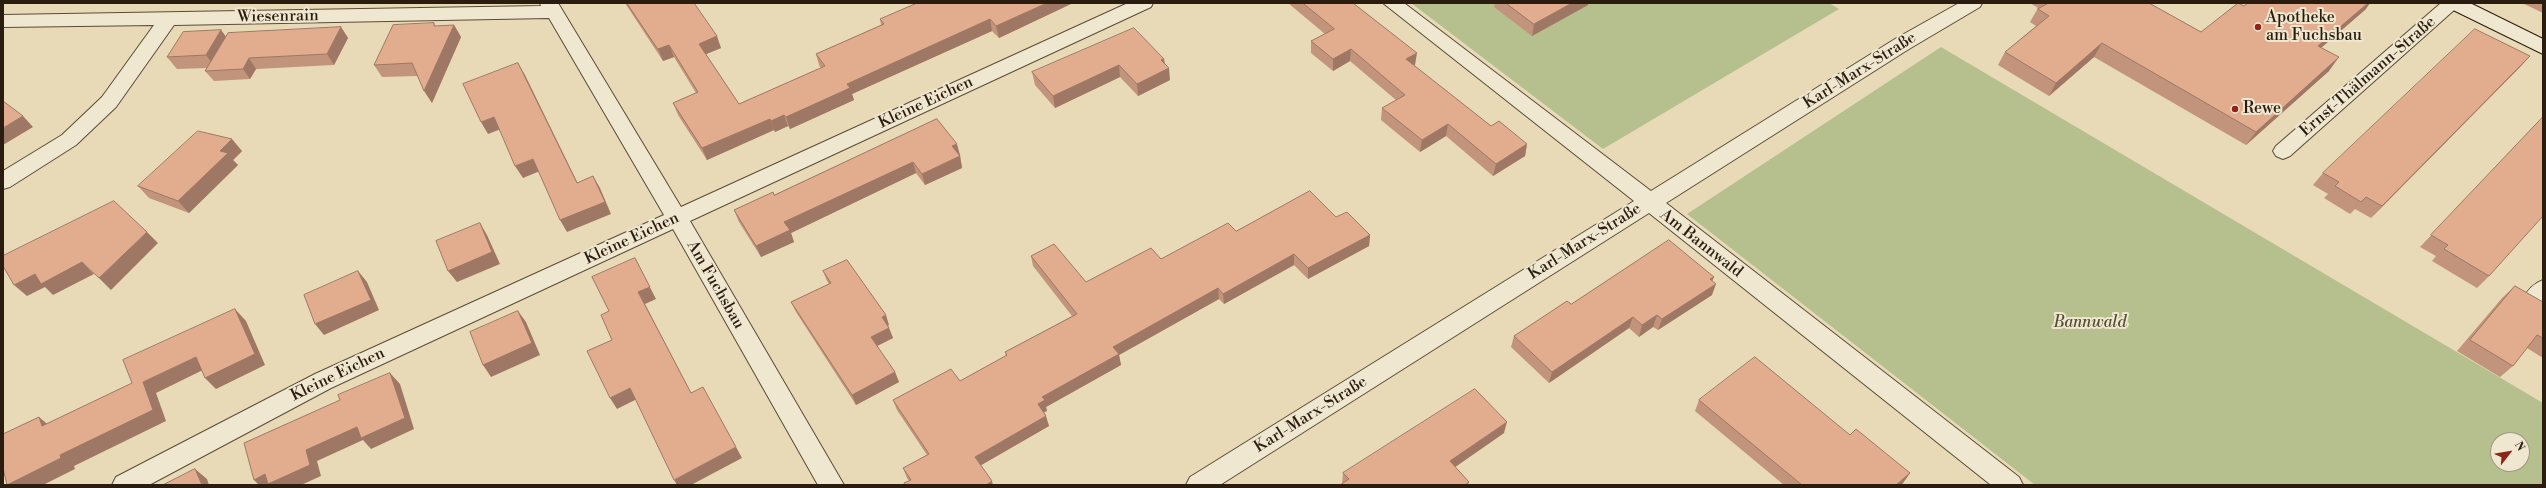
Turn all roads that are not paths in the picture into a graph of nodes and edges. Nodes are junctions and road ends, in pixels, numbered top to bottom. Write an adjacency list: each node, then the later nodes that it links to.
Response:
1 (1144, 3): 12 (street, Kleine Eichen)
2 (1392, 3): 11 (street, Am Bannwald)
3 (1973, 3): 11 (street, Karl-Marx-Straße)
4 (2453, 3): 8 (street, Ernst-Thälmann-Straße); 9 (street, Ernst-Thälmann-Straße)
5 (551, 7): 6 (street, Wiesenrain); 12 (street, Am Fuchsbau)
6 (167, 20): 7 (street, Wiesenrain); 10 (street)
7 (3, 21)
8 (2543, 47)
9 (2283, 151)
10 (3, 181)
11 (1648, 202): 15 (street, Karl-Marx-Straße); 16 (street, Am Bannwald)
12 (677, 218): 13 (street, Kleine Eichen); 14 (street, Am Fuchsbau)
13 (125, 485)
14 (831, 485)
15 (1199, 485)
16 (2010, 485)

